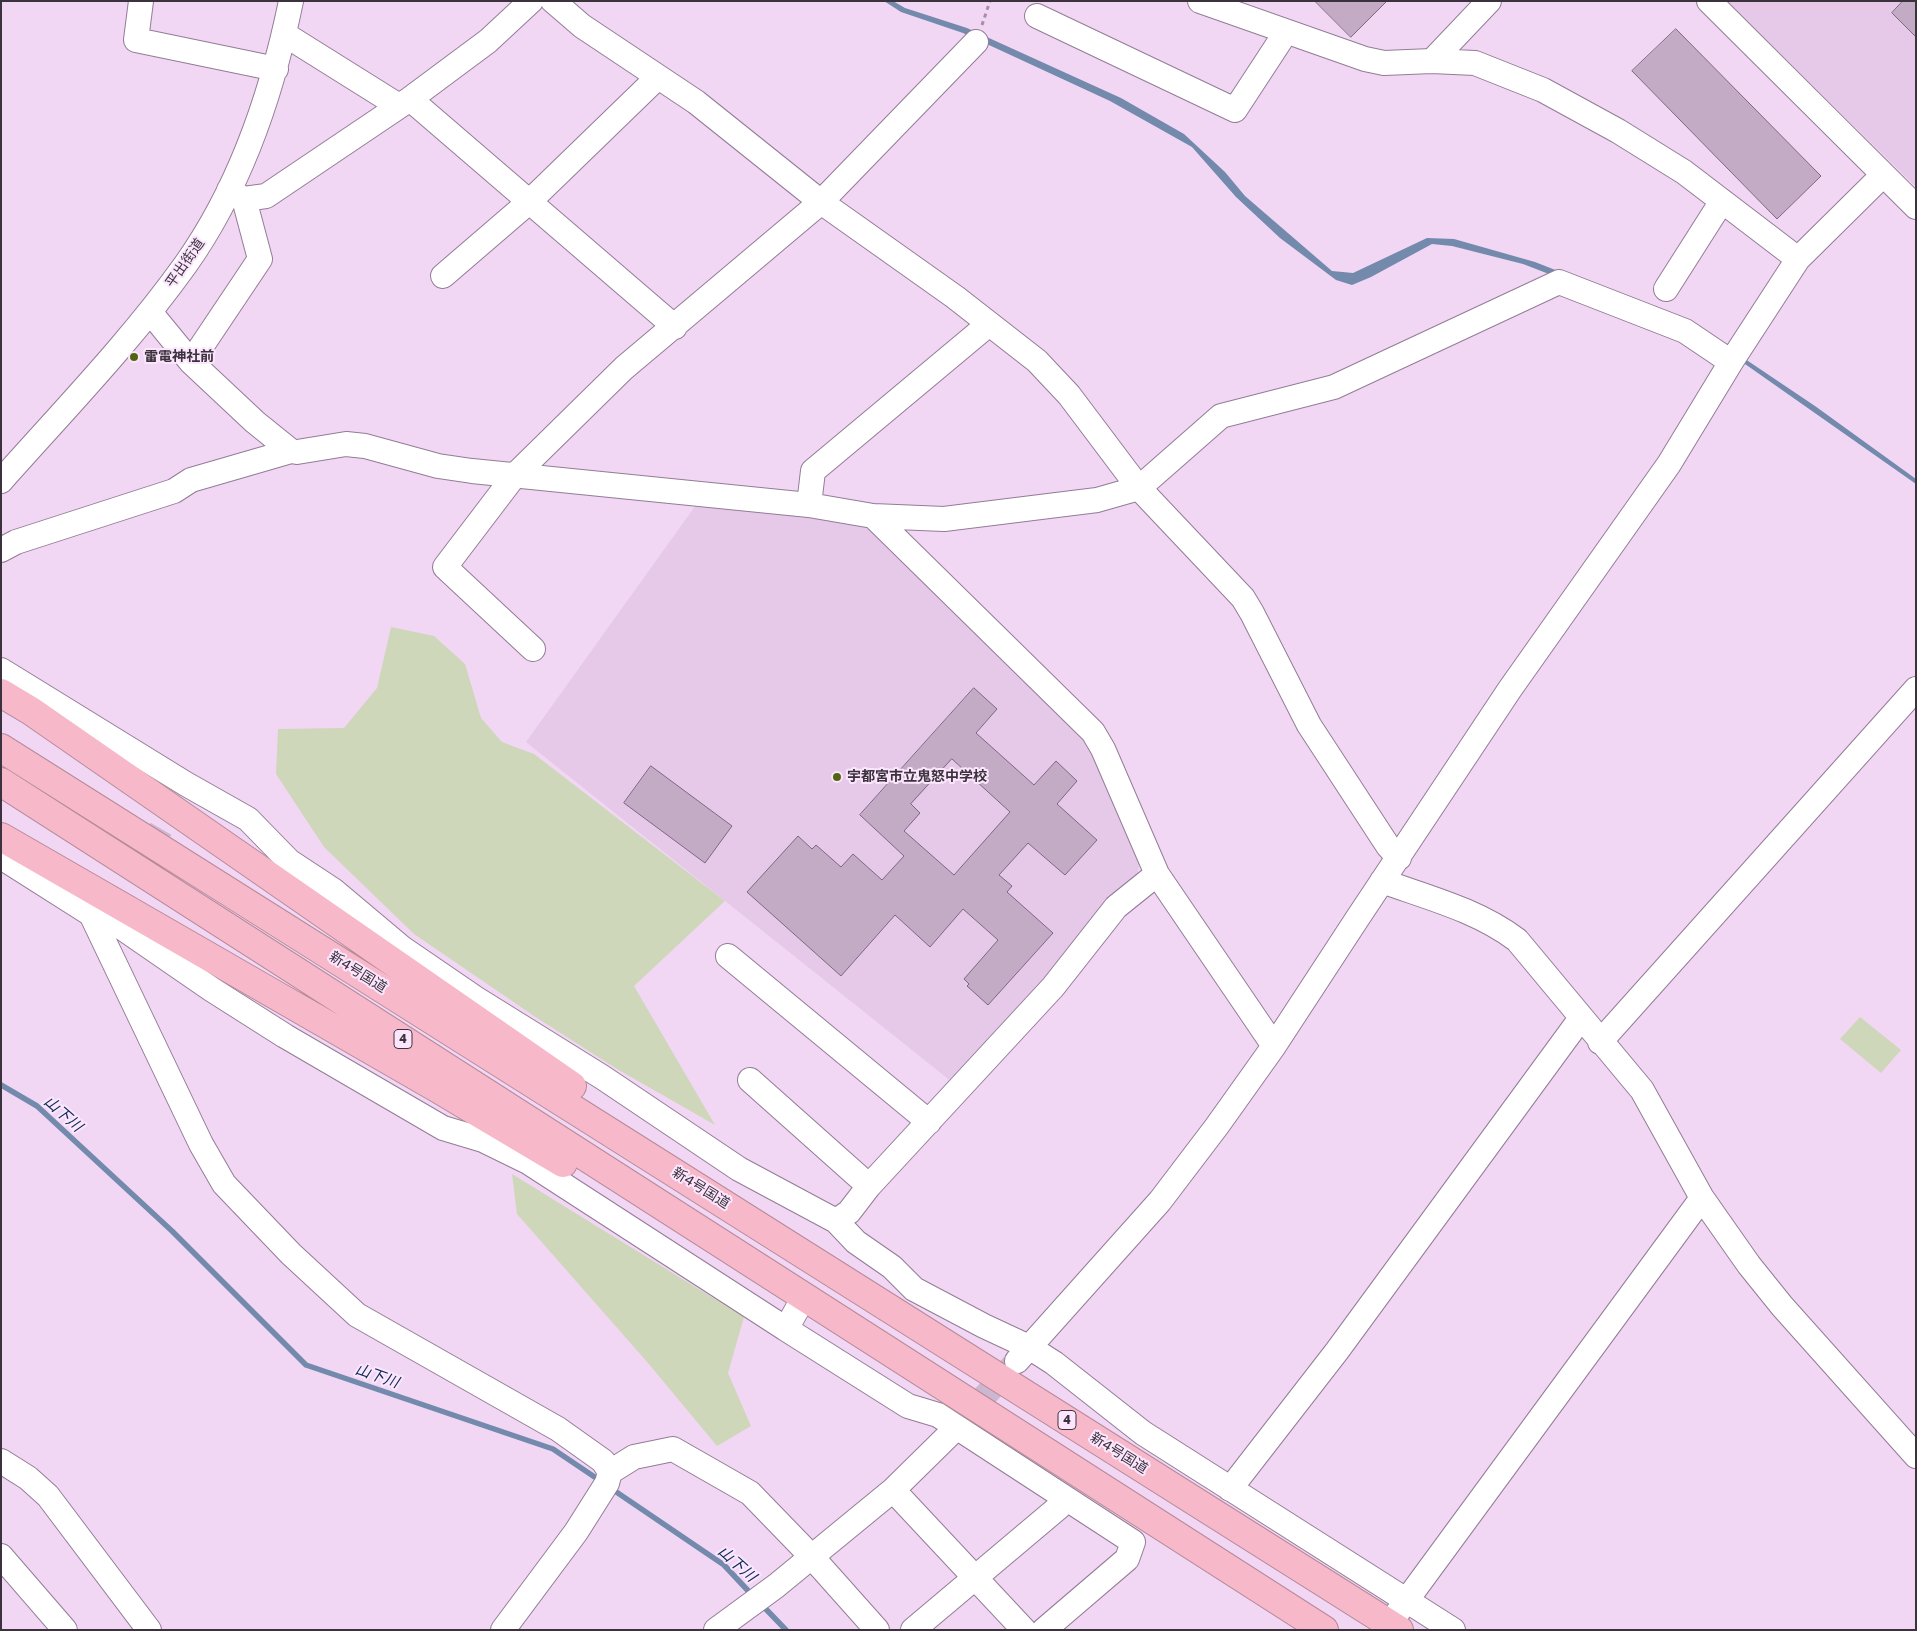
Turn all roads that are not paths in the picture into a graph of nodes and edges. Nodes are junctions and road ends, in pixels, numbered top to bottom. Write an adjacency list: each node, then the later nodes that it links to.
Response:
1 (141, 1): 13 (street)
2 (291, 1): 10 (street, 平出街道)
3 (530, 1): 15 (street)
4 (553, 1): 14 (street)
5 (1200, 1): 9 (street)
6 (1490, 1): 12 (street)
7 (1709, 1): 16 (street)
8 (1037, 16): 9 (street)
9 (1286, 32): 12 (street)
10 (284, 34): 13 (street, 平出街道); 15 (street)
11 (976, 42): 20 (street)
12 (1432, 61): 18 (street)
13 (276, 69): 17 (street, 平出街道)
14 (658, 77): 19 (street); 20 (street)
15 (405, 102): 17 (street); 19 (street)
16 (1883, 175): 21 (street); 22 (street)
17 (236, 194): 25 (street, 平出街道); 28 (street)
18 (1722, 201): 22 (street); 24 (street)
19 (528, 202): 23 (street); 27 (street)
20 (821, 202): 26 (street); 27 (street)
21 (1916, 207)
22 (1798, 259): 29 (street)
23 (443, 276)
24 (1666, 288)
25 (150, 312): 28 (street); 32 (street, 平出街道)
26 (989, 324): 33 (street); 34 (street)
27 (675, 327): 31 (street)
28 (192, 362): 30 (street)
29 (1731, 362): 33 (street); 44 (street)
30 (291, 451): 31 (street); 36 (street)
31 (515, 475): 34 (street); 37 (street)
32 (1, 480)
33 (1139, 488): 35 (street); 44 (street)
34 (809, 505): 35 (street)
35 (873, 516): 46 (street)
36 (1, 550)
37 (533, 649)
38 (1, 670): 58 (street)
39 (1916, 689): 51 (street)
40 (1, 693): 57 (highway)
41 (1, 748): 57 (highway, 新4号国道 / 4)
42 (1, 782): 59 (highway, 4)
43 (1, 837): 59 (highway)
44 (1399, 858): 47 (street)
45 (5, 864): 48 (street)
46 (1157, 874): 52 (street); 54 (street)
47 (1382, 881): 50 (street); 52 (street)
48 (106, 918): 60 (street); 65 (street)
49 (728, 956): 54 (street)
50 (1581, 1018): 51 (street); 66 (street)
51 (1600, 1042): 56 (street)
52 (1274, 1046): 61 (street)
53 (750, 1080): 55 (street)
54 (929, 1122): 55 (street)
55 (869, 1186): 58 (street)
56 (1702, 1198): 63 (street); 72 (street)
57 (735, 1210): 73 (highway, 新4号国道 / 4)
58 (836, 1221): 61 (street)
59 (804, 1297): 60 (street); 82 (highway, 4)
60 (786, 1329): 68 (street)
61 (1023, 1354): 66 (street)
62 (952, 1432): 67 (street)
63 (1916, 1456)
64 (1, 1462): 75 (street)
65 (610, 1472): 70 (street); 76 (street)
66 (1230, 1489): 72 (street)
67 (892, 1490): 70 (street); 71 (street)
68 (1065, 1499): 71 (street); 81 (street)
69 (1, 1556): 74 (street)
70 (812, 1557): 77 (street); 78 (street)
71 (975, 1578): 79 (street); 80 (street)
72 (1405, 1600): 73 (street); 83 (street)
73 (1392, 1628)
74 (65, 1630)
75 (149, 1630)
76 (503, 1630)
77 (716, 1630)
78 (877, 1630)
79 (913, 1630)
80 (1024, 1630)
81 (1044, 1630)
82 (1324, 1630)
83 (1453, 1630)

